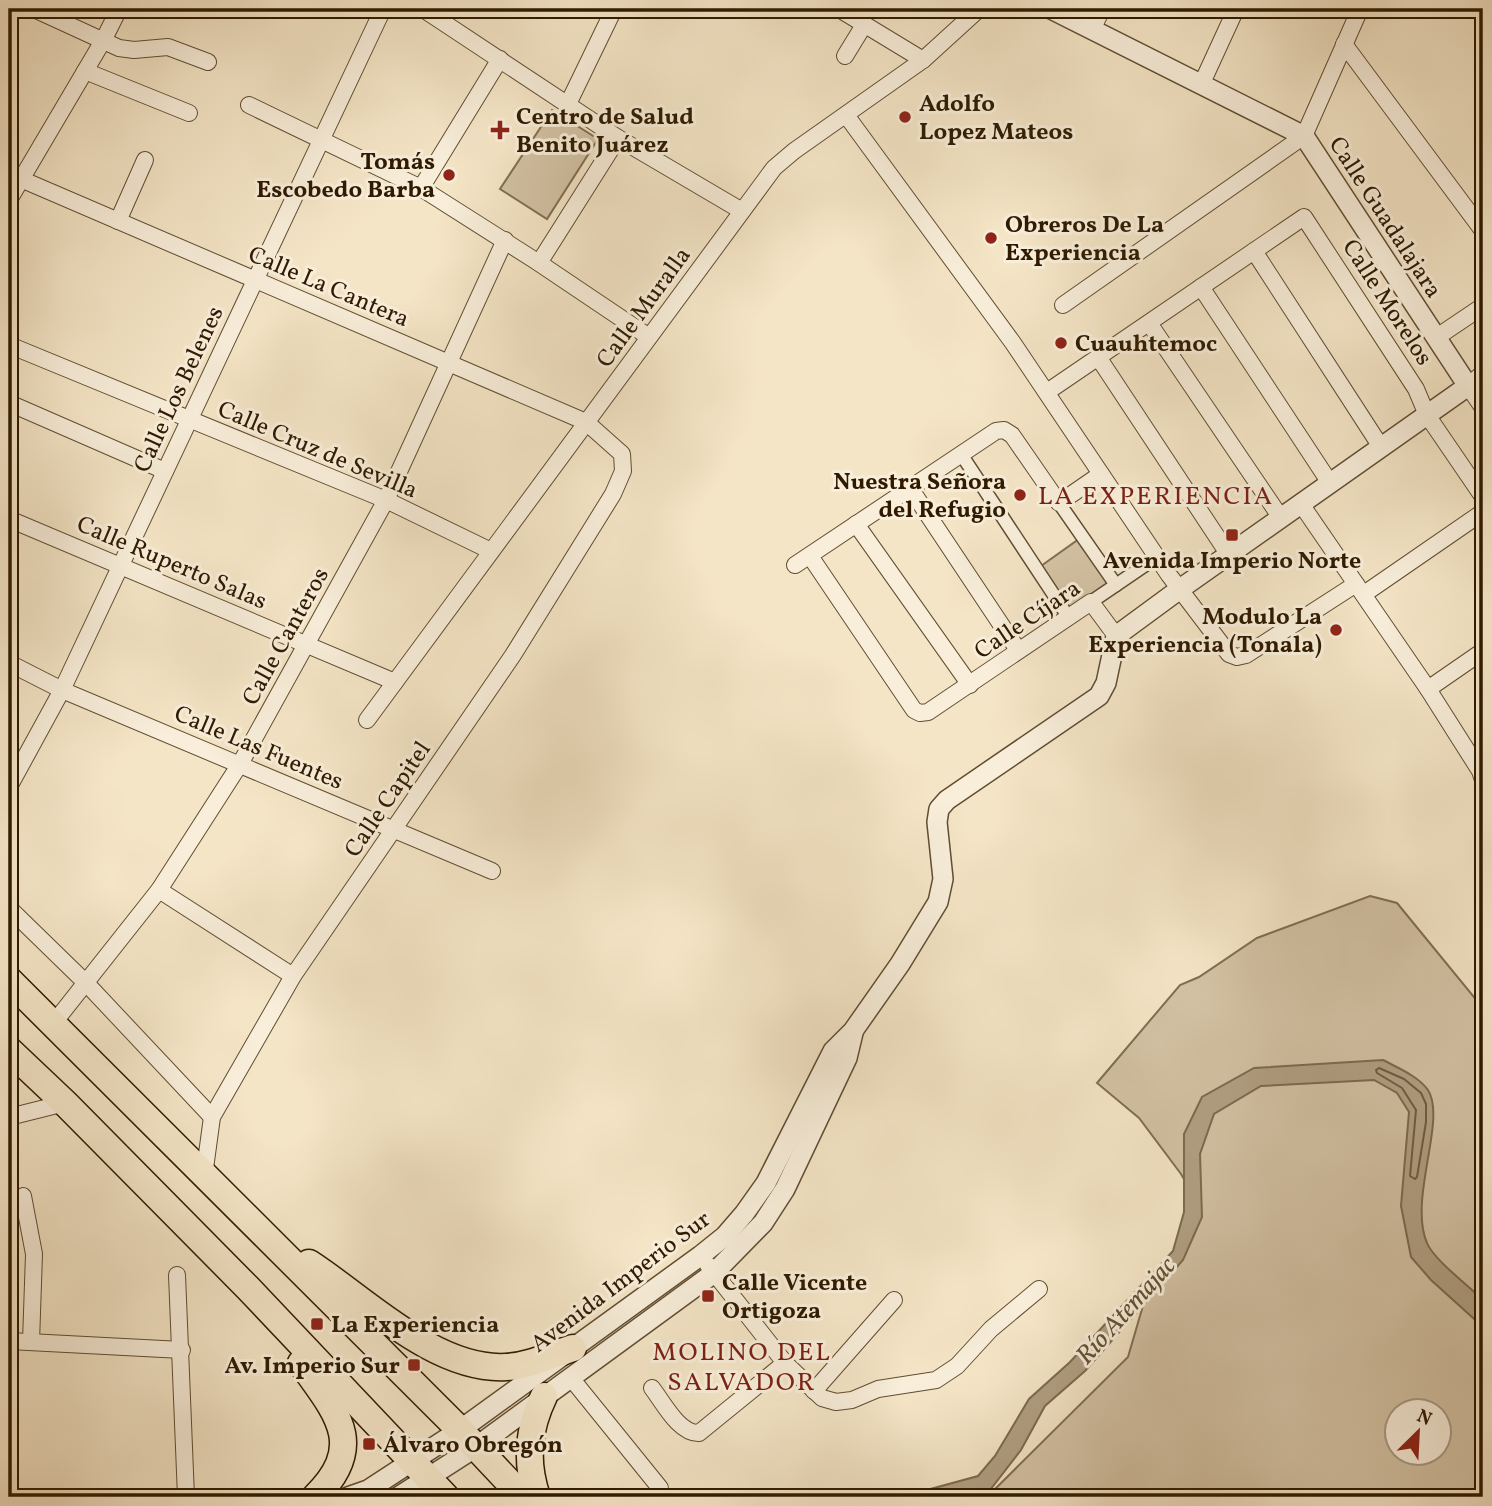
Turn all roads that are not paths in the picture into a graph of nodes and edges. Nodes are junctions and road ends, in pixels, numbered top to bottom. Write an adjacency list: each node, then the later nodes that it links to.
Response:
1 (34, 9): 13 (street)
2 (119, 9): 13 (street)
3 (383, 9): 27 (street, Calle Los Belenes)
4 (423, 9): 16 (street)
5 (614, 9): 21 (street)
6 (979, 9): 17 (street, Calle Muralla)
7 (1051, 9): 12 (street, Calle Guadalajara)
8 (1102, 9): 12 (street)
9 (1236, 9): 20 (street)
10 (1360, 9): 14 (street)
11 (853, 15): 15 (street); 17 (street)
12 (1093, 30): 20 (street, Calle Guadalajara)
13 (104, 39): 18 (street); 19 (street)
14 (1344, 44): 25 (street); 34 (street)
15 (845, 56)
16 (500, 59): 21 (street); 30 (street)
17 (923, 60): 24 (street, Calle Muralla)
18 (208, 62)
19 (85, 71): 23 (street); 29 (street)
20 (1202, 83): 25 (street, Calle Guadalajara)
21 (568, 104): 26 (street)
22 (249, 105): 27 (street)
23 (189, 113)
24 (846, 115): 32 (street, Calle Muralla); 49 (street)
25 (1304, 136): 40 (street); 44 (street, Calle Guadalajara)
26 (618, 138): 32 (street); 37 (street)
27 (320, 140): 30 (street); 38 (street, Calle Los Belenes)
28 (145, 160): 33 (street)
29 (15, 176): 31 (street); 33 (street, Calle La Cantera)
30 (421, 188): 35 (street)
31 (9, 200)
32 (742, 211): 43 (street, Calle Muralla)
33 (118, 221): 38 (street, Calle La Cantera)
34 (1483, 231)
35 (505, 240): 37 (street); 47 (street, Calle Canteros)
36 (1254, 251): 39 (street); 52 (street, Calle Morelos); 55 (street)
37 (539, 262): 43 (street)
38 (255, 278): 47 (street, Calle La Cantera); 53 (street, Calle Los Belenes)
39 (1201, 287): 42 (street); 60 (street)
40 (1063, 305)
41 (1483, 306): 44 (street)
42 (1149, 323): 46 (street); 67 (street)
43 (649, 337): 54 (street, Calle Muralla)
44 (1437, 337): 48 (street, Calle Guadalajara)
45 (9, 345): 53 (street, Calle Cruz de Sevilla)
46 (1098, 357): 49 (street); 71 (street)
47 (449, 363): 54 (street, Calle La Cantera); 63 (street, Calle Canteros)
48 (1479, 385): 51 (street); 52 (street)
49 (1047, 392): 59 (street)
50 (9, 403): 58 (street)
51 (1483, 408)
52 (1427, 415): 55 (street); 62 (street, Calle Morelos)
53 (188, 420): 58 (street, Calle Los Belenes); 63 (street, Calle Cruz de Sevilla)
54 (586, 422): 56 (street, Calle La Cantera); 70 (street, Calle Muralla)
55 (1381, 447): 60 (street)
56 (622, 454): 94 (street, Calle Capitel)
57 (961, 454): 61 (street); 64 (street); 80 (street)
58 (165, 471): 74 (street, Calle Los Belenes)
59 (1101, 474): 64 (street); 73 (street)
60 (1331, 483): 65 (street)
61 (910, 488): 69 (street); 83 (street)
62 (1483, 497)
63 (386, 500): 70 (street, Calle Cruz de Sevilla); 82 (street, Calle Canteros)
64 (1059, 503): 76 (street)
65 (1301, 504): 67 (street); 78 (street)
66 (1483, 512): 78 (street)
67 (1281, 518): 71 (street)
68 (9, 519): 74 (street, Calle Ruperto Salas)
69 (856, 524): 72 (street); 87 (street)
70 (491, 551): 86 (street, Calle Muralla)
71 (1229, 555): 77 (street)
72 (810, 556): 75 (street); 87 (street, Calle Cíjara)
73 (1157, 557): 76 (street, Calle Cíjara); 77 (street)
74 (120, 565): 82 (street, Calle Ruperto Salas); 89 (street, Calle Los Belenes)
75 (795, 565)
76 (1116, 585): 79 (street, Calle Cíjara)
77 (1180, 589): 78 (street); 81 (street)
78 (1360, 589): 88 (street)
79 (1091, 603): 80 (street, Calle Cíjara); 81 (street)
80 (1069, 618): 83 (street, Calle Cíjara)
81 (1116, 636): 102 (street)
82 (307, 644): 86 (street, Calle Ruperto Salas); 91 (street, Calle Canteros)
83 (1018, 650): 87 (street, Calle Cíjara)
84 (1483, 651): 88 (street)
85 (9, 663): 89 (street, Calle Las Fuentes)
86 (395, 682): 90 (street, Calle Muralla)
87 (970, 685)
88 (1428, 689): 92 (street)
89 (62, 690): 91 (street, Calle Las Fuentes); 93 (street, Calle Los Belenes)
90 (367, 720)
91 (240, 764): 94 (street, Calle Las Fuentes); 96 (street, Calle Canteros)
92 (1482, 774)
93 (9, 787)
94 (394, 828): 95 (street, Calle Las Fuentes); 98 (street, Calle Capitel)
95 (492, 870)
96 (159, 890): 98 (street); 100 (street, Calle Canteros)
97 (9, 908): 100 (street)
98 (293, 976): 106 (street, Calle Capitel)
99 (9, 980): 101 (highway)
100 (86, 983): 101 (street, Calle Canteros); 106 (street)
101 (53, 1024): 107 (highway)
102 (853, 1031): 110 (street, Avenida Imperio Sur); 111 (street, Avenida Imperio Sur)
103 (9, 1050): 104 (highway)
104 (65, 1103): 105 (street); 113 (highway)
105 (9, 1117)
106 (212, 1117): 107 (street, Calle Capitel)
107 (204, 1176): 109 (highway)
108 (23, 1196): 117 (street)
109 (268, 1241): 118 (highway); 125 (highway)
110 (700, 1256): 111 (street); 118 (street, Avenida Imperio Sur)
111 (714, 1273): 120 (street); 121 (street, Avenida Imperio Sur)
112 (177, 1275): 119 (street)
113 (248, 1287): 126 (highway); 129 (highway)
114 (1039, 1289): 123 (street)
115 (894, 1300): 123 (street)
116 (9, 1341): 117 (street)
117 (31, 1342): 119 (street)
118 (573, 1348): 125 (street, Avenida Imperio Sur)
119 (182, 1350): 128 (street)
120 (785, 1363): 122 (street); 123 (street)
121 (571, 1378): 124 (street, Avenida Imperio Sur); 127 (street)
122 (652, 1388)
123 (814, 1391)
124 (544, 1396): 125 (street, Avenida Imperio Sur); 133 (highway)
125 (468, 1438): 126 (street); 132 (highway)
126 (429, 1479): 130 (street); 131 (street)
127 (660, 1488)
128 (186, 1497)
129 (315, 1497)
130 (348, 1497)
131 (398, 1497)
132 (523, 1497)
133 (537, 1497)

